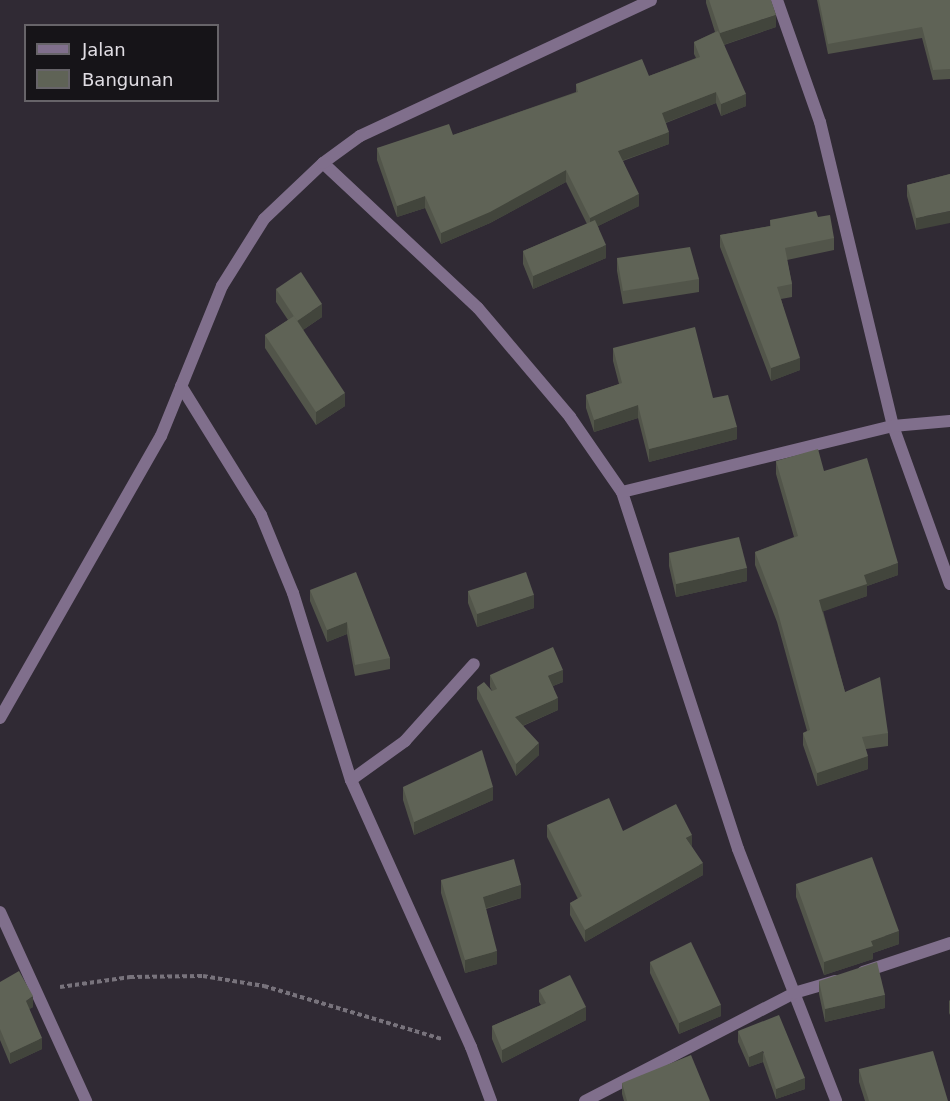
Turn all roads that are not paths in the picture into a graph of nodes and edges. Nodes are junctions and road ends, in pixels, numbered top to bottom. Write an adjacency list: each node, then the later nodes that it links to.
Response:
1 (651, 0): 3 (street)
2 (777, 0): 6 (street)
3 (323, 163): 4 (street); 7 (street)
4 (181, 386): 10 (street); 11 (street)
5 (950, 421): 6 (street)
6 (893, 426): 7 (street); 8 (street)
7 (622, 492): 14 (street)
8 (950, 584)
9 (474, 664): 11 (street)
10 (0, 718)
11 (351, 780): 16 (street)
12 (0, 912): 15 (street)
13 (950, 944): 14 (street)
14 (794, 993): 17 (street); 18 (street)
15 (86, 1101)
16 (491, 1101)
17 (585, 1101)
18 (836, 1101)

